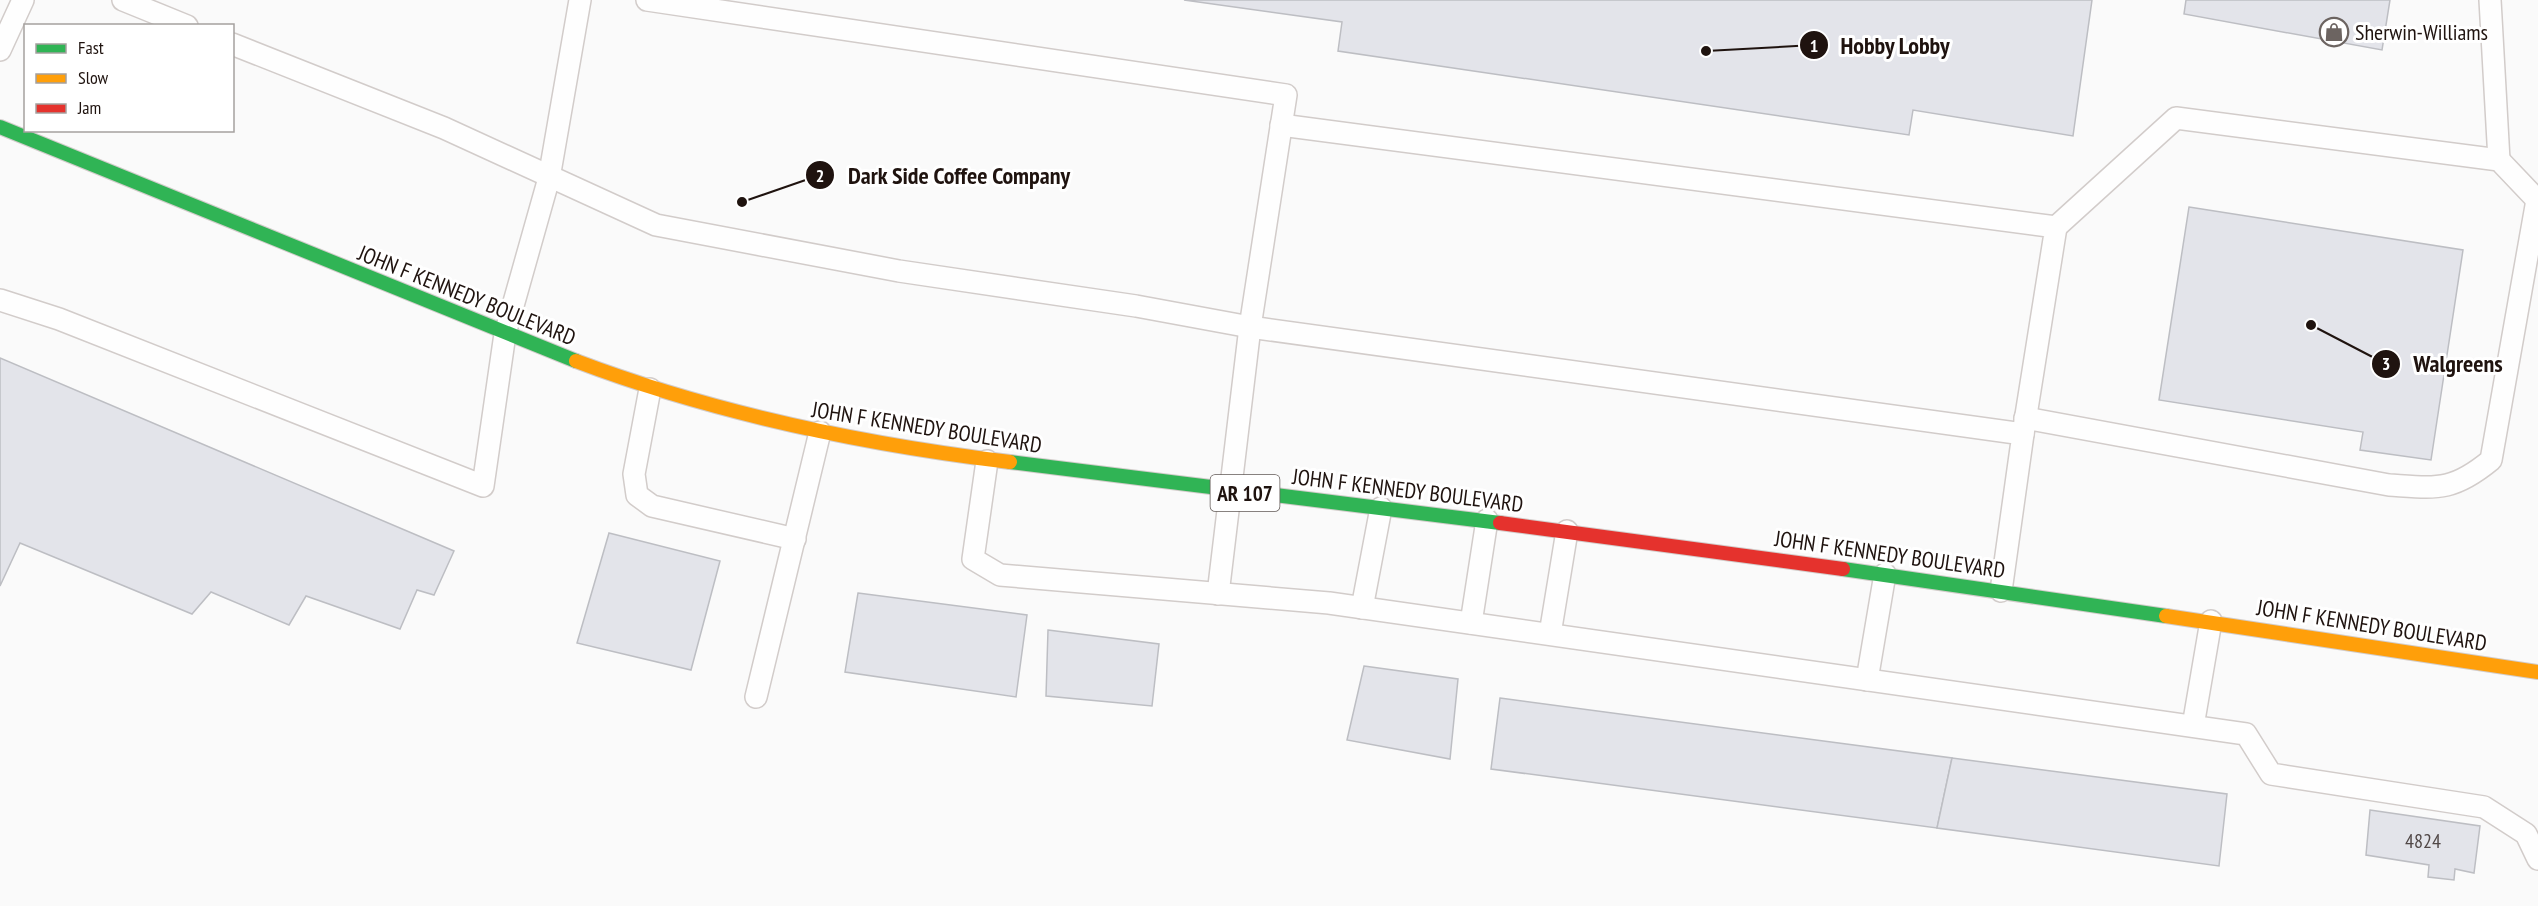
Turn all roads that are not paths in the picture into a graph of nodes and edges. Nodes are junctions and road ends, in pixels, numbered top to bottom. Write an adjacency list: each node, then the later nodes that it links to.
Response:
1 (23, 0): 8 (lane)
2 (123, 0): 6 (lane)
3 (580, 0): 12 (lane)
4 (647, 0): 9 (lane)
5 (2490, 0): 11 (lane)
6 (182, 24)
7 (234, 45): 12 (lane)
8 (0, 50)
9 (1281, 125): 14 (lane); 16 (lane)
10 (0, 127): 17 (main road, JOHN F KENNEDY BOULEVARD / AR 107)
11 (2499, 160): 13 (lane); 14 (lane)
12 (549, 178): 16 (lane); 17 (lane)
13 (2537, 201): 19 (lane)
14 (2056, 227): 19 (lane)
15 (0, 300): 17 (lane)
16 (1250, 327): 19 (lane); 22 (lane)
17 (505, 334): 18 (main road, JOHN F KENNEDY BOULEVARD / AR 107)
18 (650, 389): 20 (main road, JOHN F KENNEDY BOULEVARD / AR 107); 26 (lane)
19 (2024, 426): 28 (lane)
20 (820, 432): 21 (main road, JOHN F KENNEDY BOULEVARD / AR 107); 26 (lane)
21 (987, 461): 22 (main road, JOHN F KENNEDY BOULEVARD / AR 107); 29 (lane)
22 (1230, 491): 23 (main road, JOHN F KENNEDY BOULEVARD / AR 107); 29 (lane)
23 (1381, 508): 24 (main road, JOHN F KENNEDY BOULEVARD / AR 107); 30 (lane)
24 (1487, 520): 25 (main road, JOHN F KENNEDY BOULEVARD / AR 107); 32 (lane)
25 (1568, 531): 27 (main road, JOHN F KENNEDY BOULEVARD / AR 107); 33 (lane)
26 (795, 539): 36 (lane)
27 (1885, 574): 28 (main road, JOHN F KENNEDY BOULEVARD / AR 107); 35 (lane)
28 (2001, 591): 31 (main road, JOHN F KENNEDY BOULEVARD / AR 107)
29 (1218, 594): 30 (lane)
30 (1362, 608): 32 (lane)
31 (2211, 621): 34 (main road, JOHN F KENNEDY BOULEVARD / AR 107); 37 (lane)
32 (1471, 623): 33 (lane)
33 (1550, 634): 35 (lane)
34 (2538, 672)
35 (1868, 680): 37 (lane)
36 (756, 697)
37 (2193, 726): 38 (lane)
38 (2538, 859)

